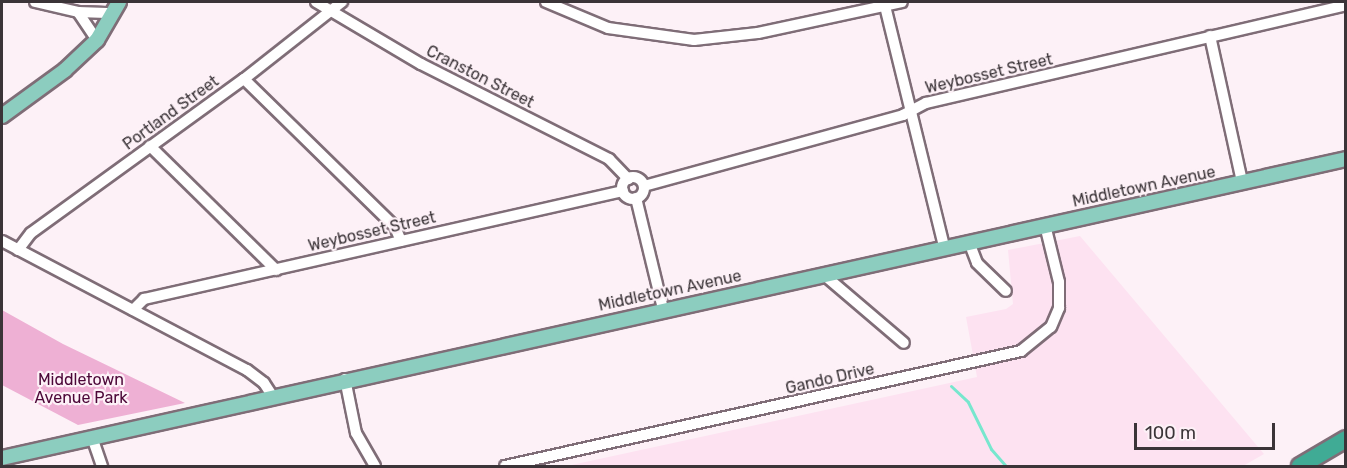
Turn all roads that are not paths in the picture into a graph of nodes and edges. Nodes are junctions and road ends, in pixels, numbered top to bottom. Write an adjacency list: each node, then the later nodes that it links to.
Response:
1 (35, 2): 10 (street)
2 (316, 2): 9 (street, Cranston Street)
3 (342, 2): 9 (street, Portland Street)
4 (546, 2): 7 (street)
5 (902, 2): 7 (street)
6 (1346, 5): 11 (street, Weybosset Street)
7 (885, 6): 14 (street)
8 (116, 7): 10 (street); 12 (main road)
9 (333, 11): 13 (street, Portland Street); 18 (street, Cranston Street)
10 (78, 12): 12 (street)
11 (1210, 36): 14 (street, Weybosset Street); 19 (street)
12 (97, 40): 15 (main road)
13 (244, 79): 16 (street, Portland Street); 25 (street)
14 (911, 111): 20 (street, Weybosset Street); 27 (street)
15 (2, 116)
16 (150, 146): 28 (street, Portland Street); 29 (street)
17 (1346, 159): 19 (main road, Middletown Avenue)
18 (628, 179): 20 (street); 21 (street)
19 (1242, 182): 23 (main road, Middletown Avenue)
20 (644, 186): 22 (street)
21 (623, 191): 22 (street); 25 (street, Weybosset Street)
22 (636, 198): 32 (street)
23 (1046, 225): 26 (main road, Middletown Avenue); 42 (street, Gando Drive)
24 (2, 241): 28 (street)
25 (401, 241): 29 (street, Weybosset Street)
26 (969, 242): 27 (main road, Middletown Avenue); 31 (street)
27 (944, 247): 30 (main road, Middletown Avenue)
28 (18, 250): 33 (street)
29 (276, 270): 33 (street, Weybosset Street)
30 (823, 274): 32 (main road, Middletown Avenue); 34 (street)
31 (1006, 291)
32 (663, 309): 35 (main road, Middletown Avenue)
33 (133, 310): 36 (street)
34 (904, 343)
35 (345, 379): 36 (main road, Middletown Avenue); 41 (street)
36 (273, 396): 37 (main road, Middletown Avenue)
37 (92, 437): 39 (main road, Middletown Avenue); 40 (street)
38 (1346, 439): 43 (highway)
39 (2, 458)
40 (102, 466)
41 (375, 466)
42 (505, 466)
43 (1300, 466)

